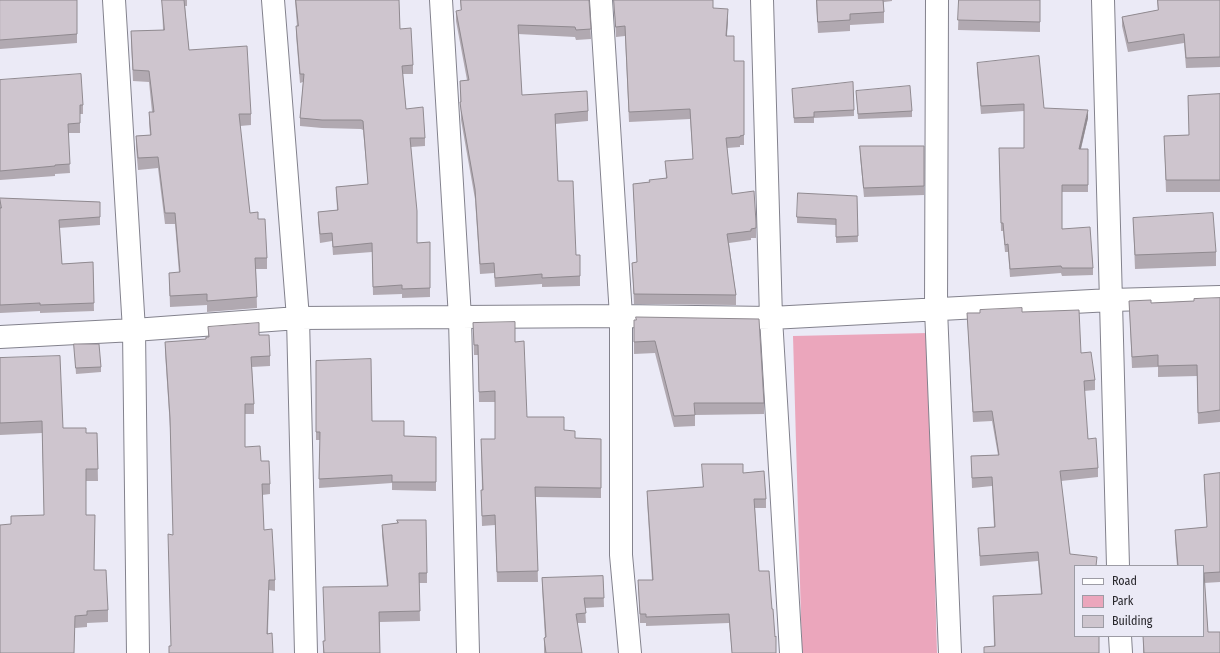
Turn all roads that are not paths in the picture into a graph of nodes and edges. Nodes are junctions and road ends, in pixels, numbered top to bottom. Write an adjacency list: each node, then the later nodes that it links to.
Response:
1 (114, 0): 15 (street)
2 (274, 0): 12 (street)
3 (441, 0): 13 (street)
4 (600, 0): 11 (street)
5 (762, 0): 14 (street)
6 (937, 0): 10 (street)
7 (1103, 0): 9 (street)
8 (1220, 297): 9 (street)
9 (1111, 300): 10 (street); 17 (street)
10 (936, 309): 14 (street); 24 (street)
11 (621, 316): 13 (street); 14 (street); 22 (street)
12 (298, 318): 13 (street); 15 (street); 20 (street)
13 (460, 318): 21 (street)
14 (771, 318): 23 (street)
15 (134, 330): 16 (street); 19 (street)
16 (0, 337)
17 (1118, 565)
18 (1120, 637): 25 (street)
19 (138, 653)
20 (306, 653)
21 (468, 653)
22 (630, 653)
23 (791, 653)
24 (950, 653)
25 (1121, 653)

